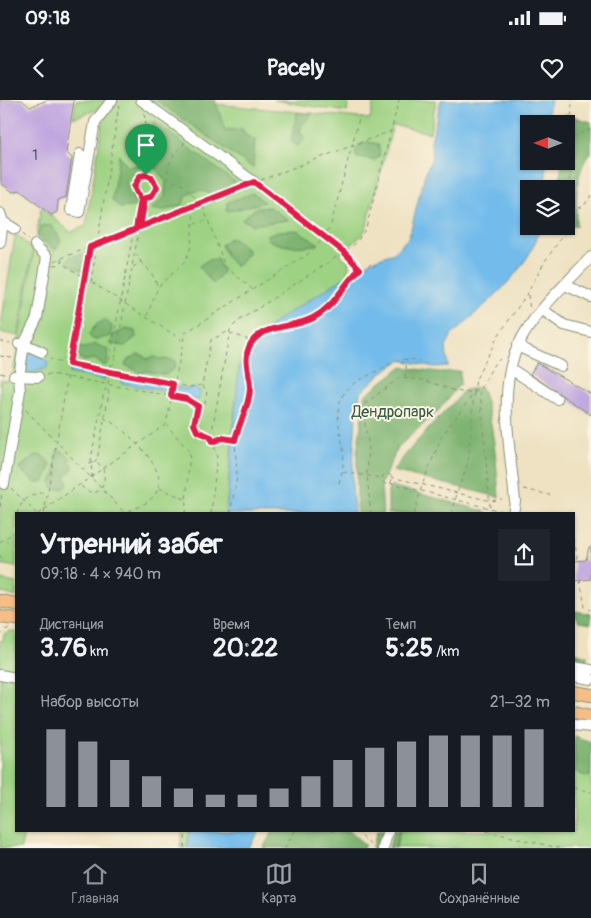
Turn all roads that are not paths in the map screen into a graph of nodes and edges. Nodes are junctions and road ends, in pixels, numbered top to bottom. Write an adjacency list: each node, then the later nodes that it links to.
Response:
1 (112, 100): 3 (street)
2 (142, 101): 4 (street)
3 (80, 154)
4 (254, 182)
5 (2, 218): 6 (street); 7 (street)
6 (15, 229)
7 (0, 243)
8 (34, 245): 14 (street)
9 (591, 258): 10 (street)
10 (565, 285): 11 (street); 12 (street)
11 (591, 297)
12 (543, 310): 13 (street); 15 (street)
13 (591, 332)
14 (21, 344): 16 (street); 19 (street)
15 (517, 346): 17 (street); 18 (street)
16 (42, 352)
17 (561, 366)
18 (511, 369): 22 (street); 25 (street)
19 (16, 376): 20 (street); 21 (street)
20 (38, 377)
21 (20, 391): 23 (street); 24 (street)
22 (556, 399)
23 (25, 408)
24 (6, 482)
25 (513, 512)
26 (0, 601): 27 (main road)
27 (15, 604)
28 (0, 616): 29 (main road)
29 (15, 620)
30 (15, 620): 31 (street)
31 (0, 624)
32 (575, 667): 33 (street)
33 (591, 670)
34 (0, 675): 36 (street)
35 (575, 676): 37 (street)
36 (15, 678)
37 (591, 679)
38 (575, 692): 39 (main road)
39 (591, 695)
40 (575, 712): 41 (main road)
41 (591, 716)
42 (575, 725): 43 (street)
43 (591, 727)
44 (388, 832): 45 (street)
45 (383, 848)

